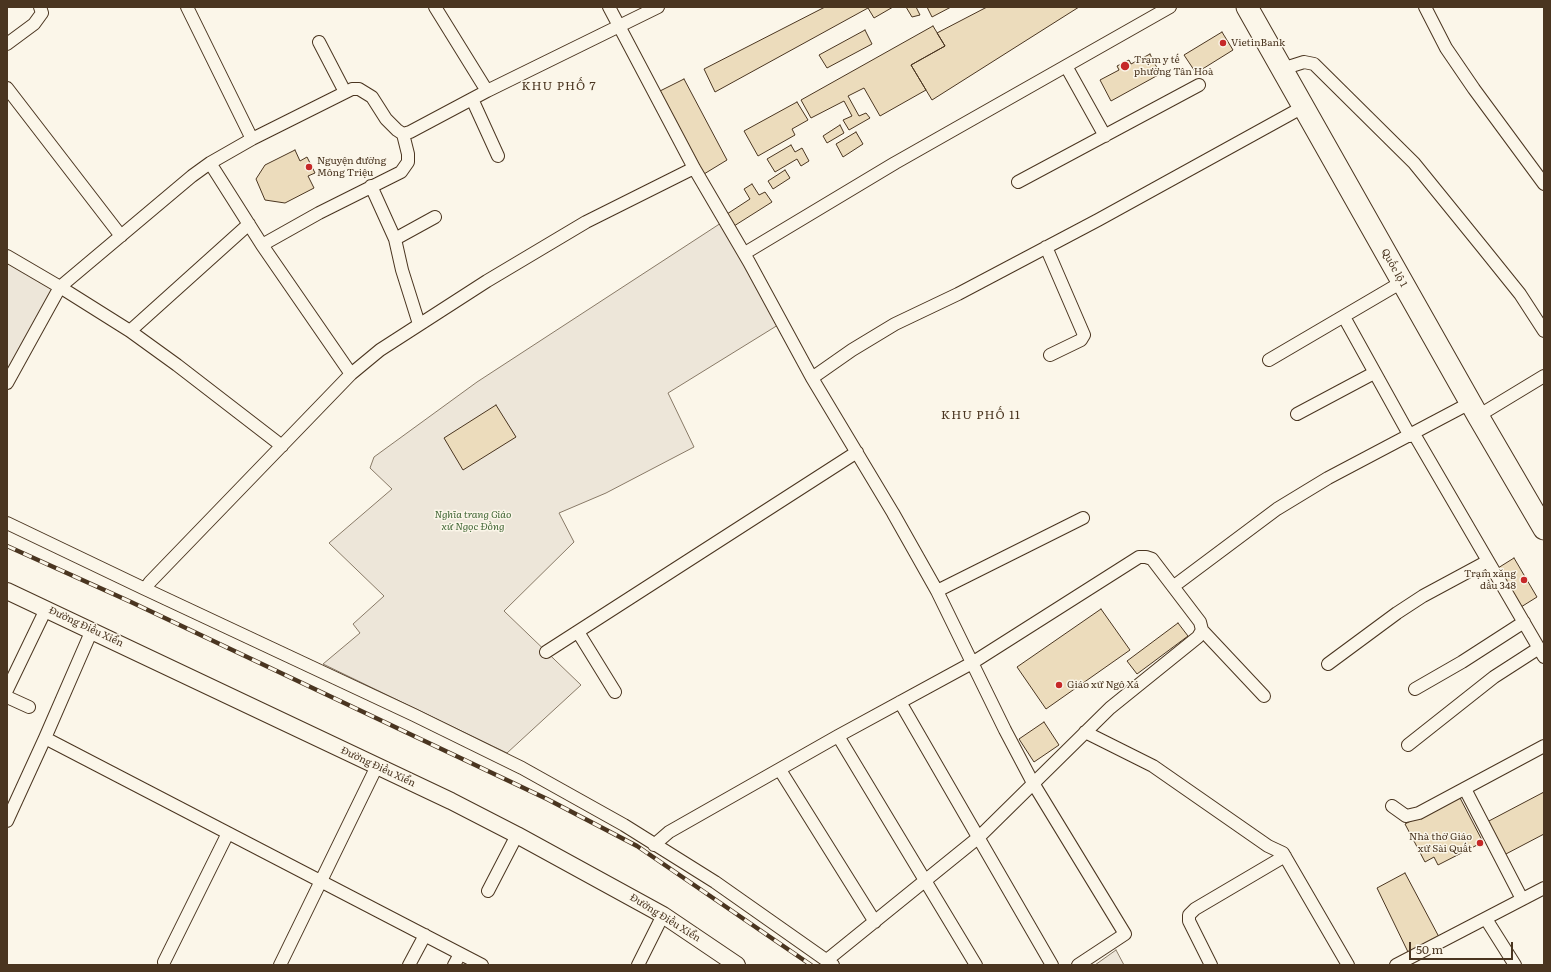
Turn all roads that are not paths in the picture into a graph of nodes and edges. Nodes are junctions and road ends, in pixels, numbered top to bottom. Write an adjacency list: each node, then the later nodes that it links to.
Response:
1 (40, 7): 11 (street)
2 (187, 7): 22 (street)
3 (435, 7): 16 (street)
4 (609, 7): 9 (street)
5 (658, 7): 9 (street)
6 (1170, 7): 12 (street)
7 (1246, 7): 13 (highway, Quốc lộ 1)
8 (1425, 7): 27 (street)
9 (620, 26): 16 (street); 25 (street)
10 (319, 42): 17 (street)
11 (7, 44)
12 (1066, 66): 21 (street); 35 (street)
13 (1282, 68): 19 (highway, Quốc lộ 1); 42 (street)
14 (1199, 85): 21 (street)
15 (7, 88): 31 (street)
16 (487, 91): 18 (street)
17 (345, 92): 20 (street); 22 (street)
18 (472, 99): 20 (street); 23 (street)
19 (1303, 107): 34 (street); 37 (highway, Quốc lộ 1)
20 (403, 134): 28 (street)
21 (1105, 136): 26 (street)
22 (252, 139): 24 (street)
23 (498, 156)
24 (210, 163): 30 (street); 31 (street)
25 (694, 168): 35 (street); 40 (street)
26 (1018, 182)
27 (1544, 184)
28 (371, 186): 32 (street); 33 (street)
29 (435, 217): 32 (street)
30 (249, 224): 33 (street); 41 (street)
31 (121, 236): 38 (street)
32 (395, 239): 40 (street)
33 (262, 246): 46 (street)
34 (1046, 247): 43 (street); 48 (street)
35 (744, 254): 48 (street)
36 (7, 256): 38 (street)
37 (1402, 282): 39 (street); 50 (highway, Quốc lộ 1)
38 (60, 287): 41 (street); 49 (street)
39 (1344, 317): 44 (street); 45 (street)
40 (419, 324): 46 (street)
41 (130, 331): 53 (street)
42 (1544, 331)
43 (1050, 354)
44 (1269, 360)
45 (1374, 373): 51 (street); 52 (street)
46 (351, 374): 53 (street)
47 (1544, 376): 50 (street)
48 (812, 378): 54 (street)
49 (7, 383)
50 (1474, 409): 52 (street); 57 (highway, Quốc lộ 1)
51 (1296, 414)
52 (1412, 435): 58 (street); 59 (street)
53 (282, 446): 60 (street)
54 (856, 452): 62 (street); 67 (street)
55 (1083, 518): 62 (street)
56 (7, 523): 60 (street)
57 (1544, 529)
58 (1488, 561): 64 (street); 71 (street)
59 (1174, 586): 66 (street); 70 (street)
60 (145, 589): 93 (street)
61 (7, 591): 63 (street, Đường Điều Xiển)
62 (937, 591): 70 (street)
63 (46, 609): 65 (street, Đường Điều Xiển); 73 (street)
64 (1524, 622): 69 (street); 72 (street)
65 (92, 630): 81 (street); 84 (street, Đường Điều Xiển)
66 (1202, 630): 75 (street); 79 (street)
67 (578, 632): 68 (street); 74 (street)
68 (546, 652)
69 (1542, 652): 82 (street)
70 (972, 663): 77 (street); 86 (street)
71 (1328, 664)
72 (1415, 689)
73 (7, 690)
74 (615, 692)
75 (1264, 696)
76 (7, 697): 78 (street)
77 (900, 702): 80 (street); 92 (street)
78 (29, 707)
79 (1085, 732): 86 (street); 94 (street)
80 (838, 736): 85 (street); 96 (street)
81 (45, 738): 89 (street); 90 (street)
82 (1408, 745)
83 (1544, 746): 87 (street)
84 (377, 766): 91 (street, Đường Điều Xiển); 95 (street)
85 (780, 770): 93 (street); 102 (street)
86 (1033, 782): 92 (street); 115 (street)
87 (1465, 789): 88 (street); 99 (street)
88 (1392, 806)
89 (7, 820)
90 (228, 833): 95 (street); 105 (street)
91 (517, 835): 98 (street); 100 (street, Đường Điều Xiển)
92 (979, 837): 96 (street); 114 (street)
93 (654, 845): 106 (street)
94 (1285, 856): 116 (street); 117 (street)
95 (322, 881): 103 (street); 108 (street)
96 (926, 881): 102 (street); 113 (street)
97 (1544, 888): 99 (street)
98 (488, 892)
99 (1522, 899): 101 (street)
100 (663, 914): 111 (street); 112 (street, Đường Điều Xiển)
101 (1486, 919): 118 (street); 119 (street)
102 (875, 922): 106 (street)
103 (425, 935): 104 (street); 109 (street)
104 (460, 954): 107 (street); 110 (street)
105 (164, 962)
106 (830, 962)
107 (476, 964)
108 (280, 965)
109 (409, 965)
110 (454, 965)
111 (638, 965)
112 (737, 965)
113 (976, 965)
114 (1052, 965)
115 (1078, 965)
116 (1211, 965)
117 (1348, 965)
118 (1396, 965)
119 (1515, 965)

